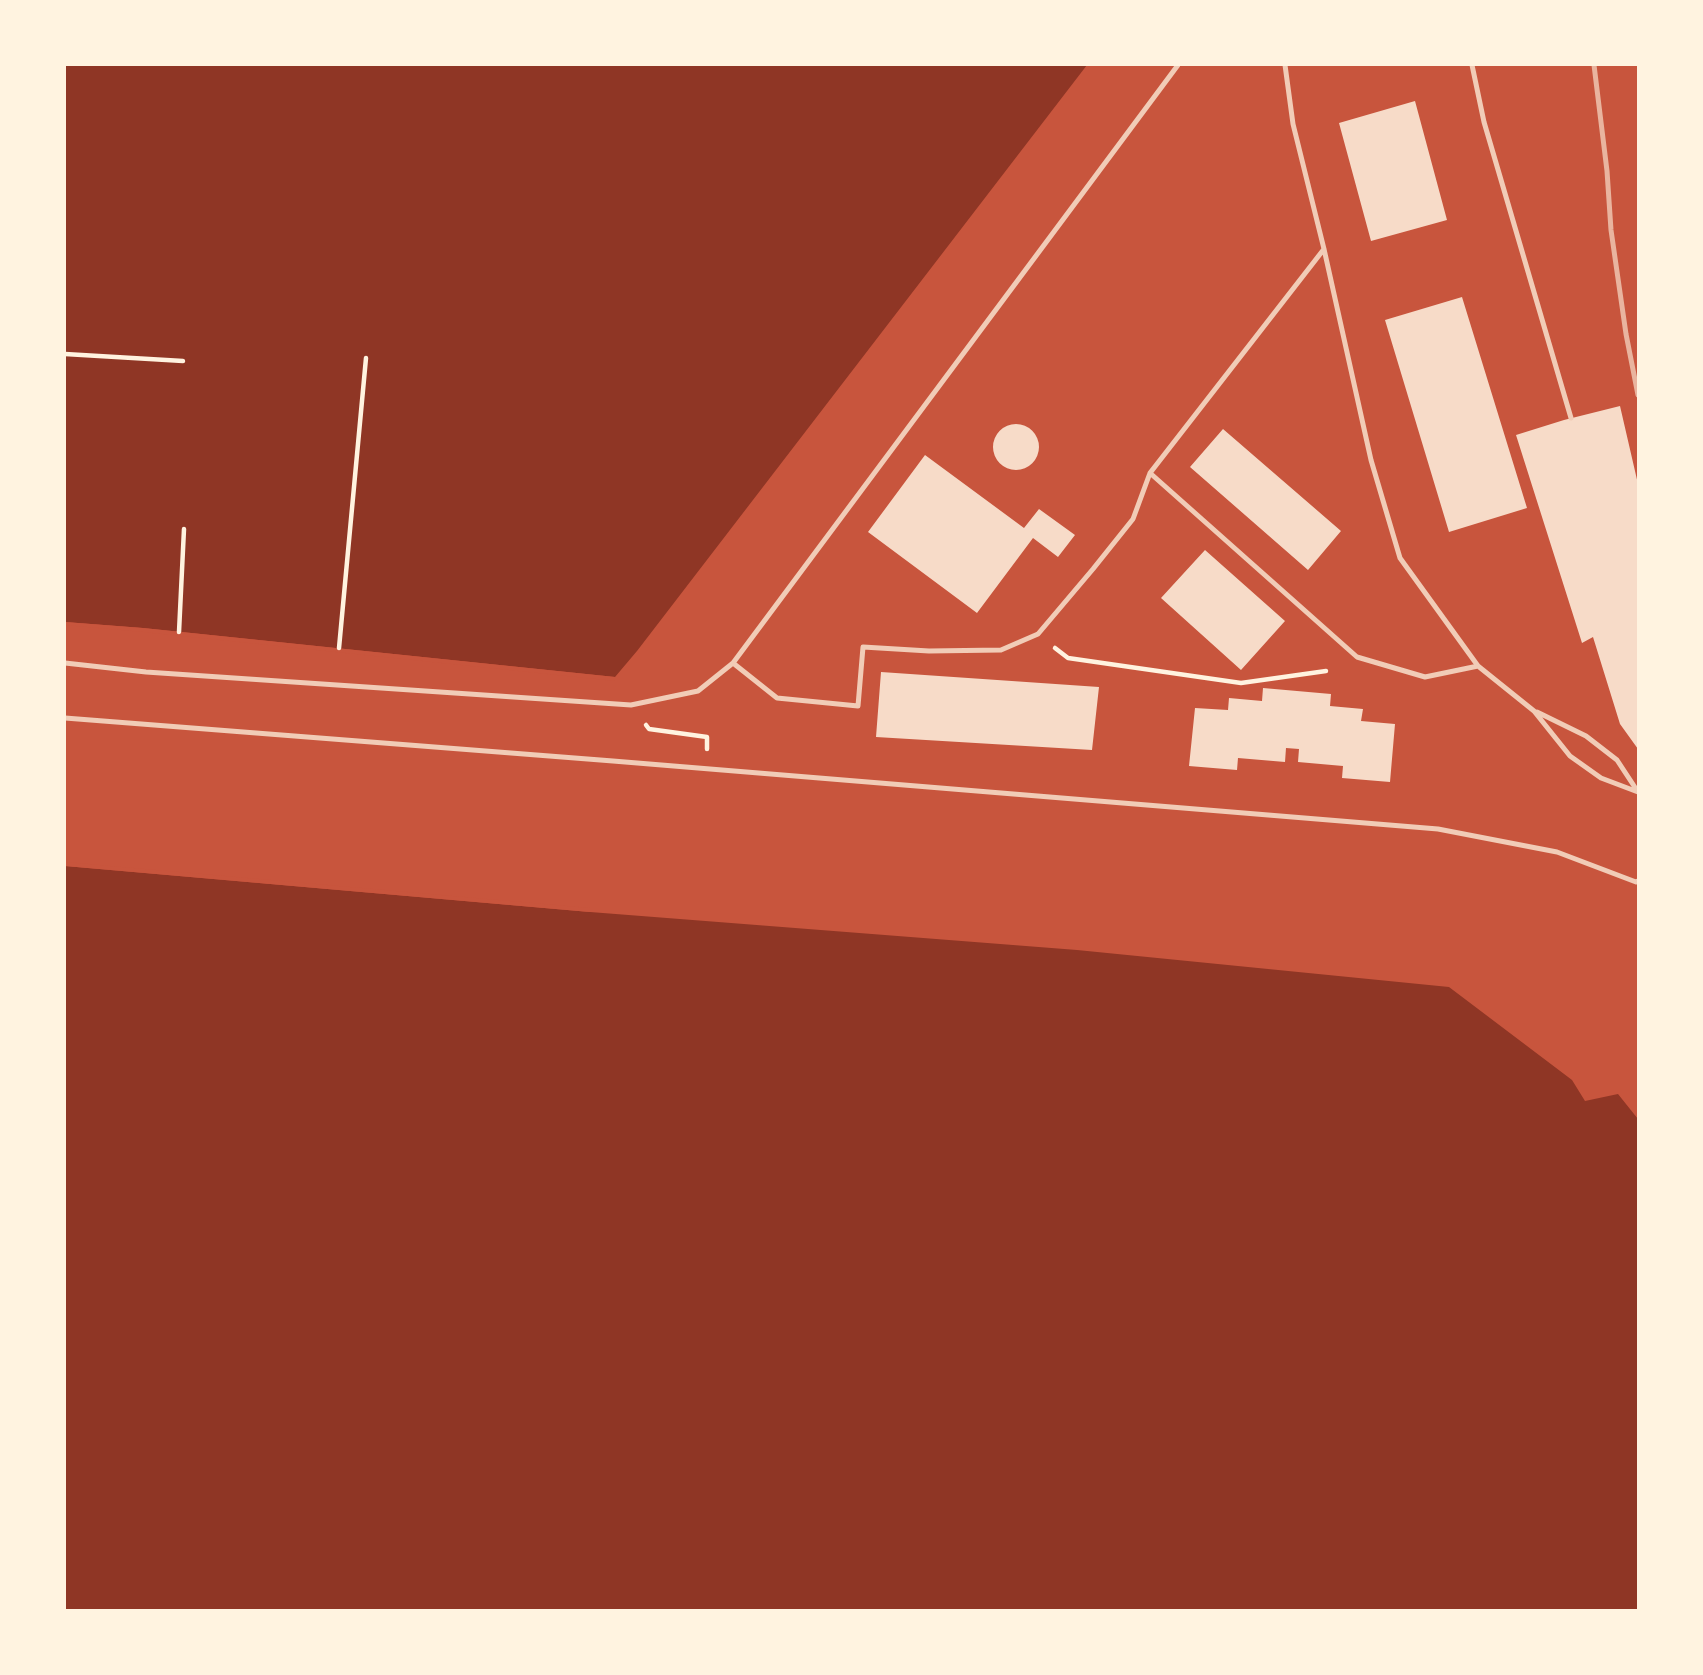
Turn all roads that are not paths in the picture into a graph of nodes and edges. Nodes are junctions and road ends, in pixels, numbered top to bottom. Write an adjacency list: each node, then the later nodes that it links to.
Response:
1 (1178, 65): 8 (lane)
2 (1285, 65): 4 (lane)
3 (1472, 65): 5 (lane)
4 (1324, 249): 6 (lane); 9 (lane)
5 (1572, 418)
6 (1150, 473): 8 (lane); 9 (lane)
7 (65, 663): 8 (lane)
8 (733, 663)
9 (1478, 666): 10 (lane)
10 (1534, 711): 12 (lane); 12 (lane)
11 (65, 718): 13 (lane)
12 (1638, 792)
13 (1638, 881)

